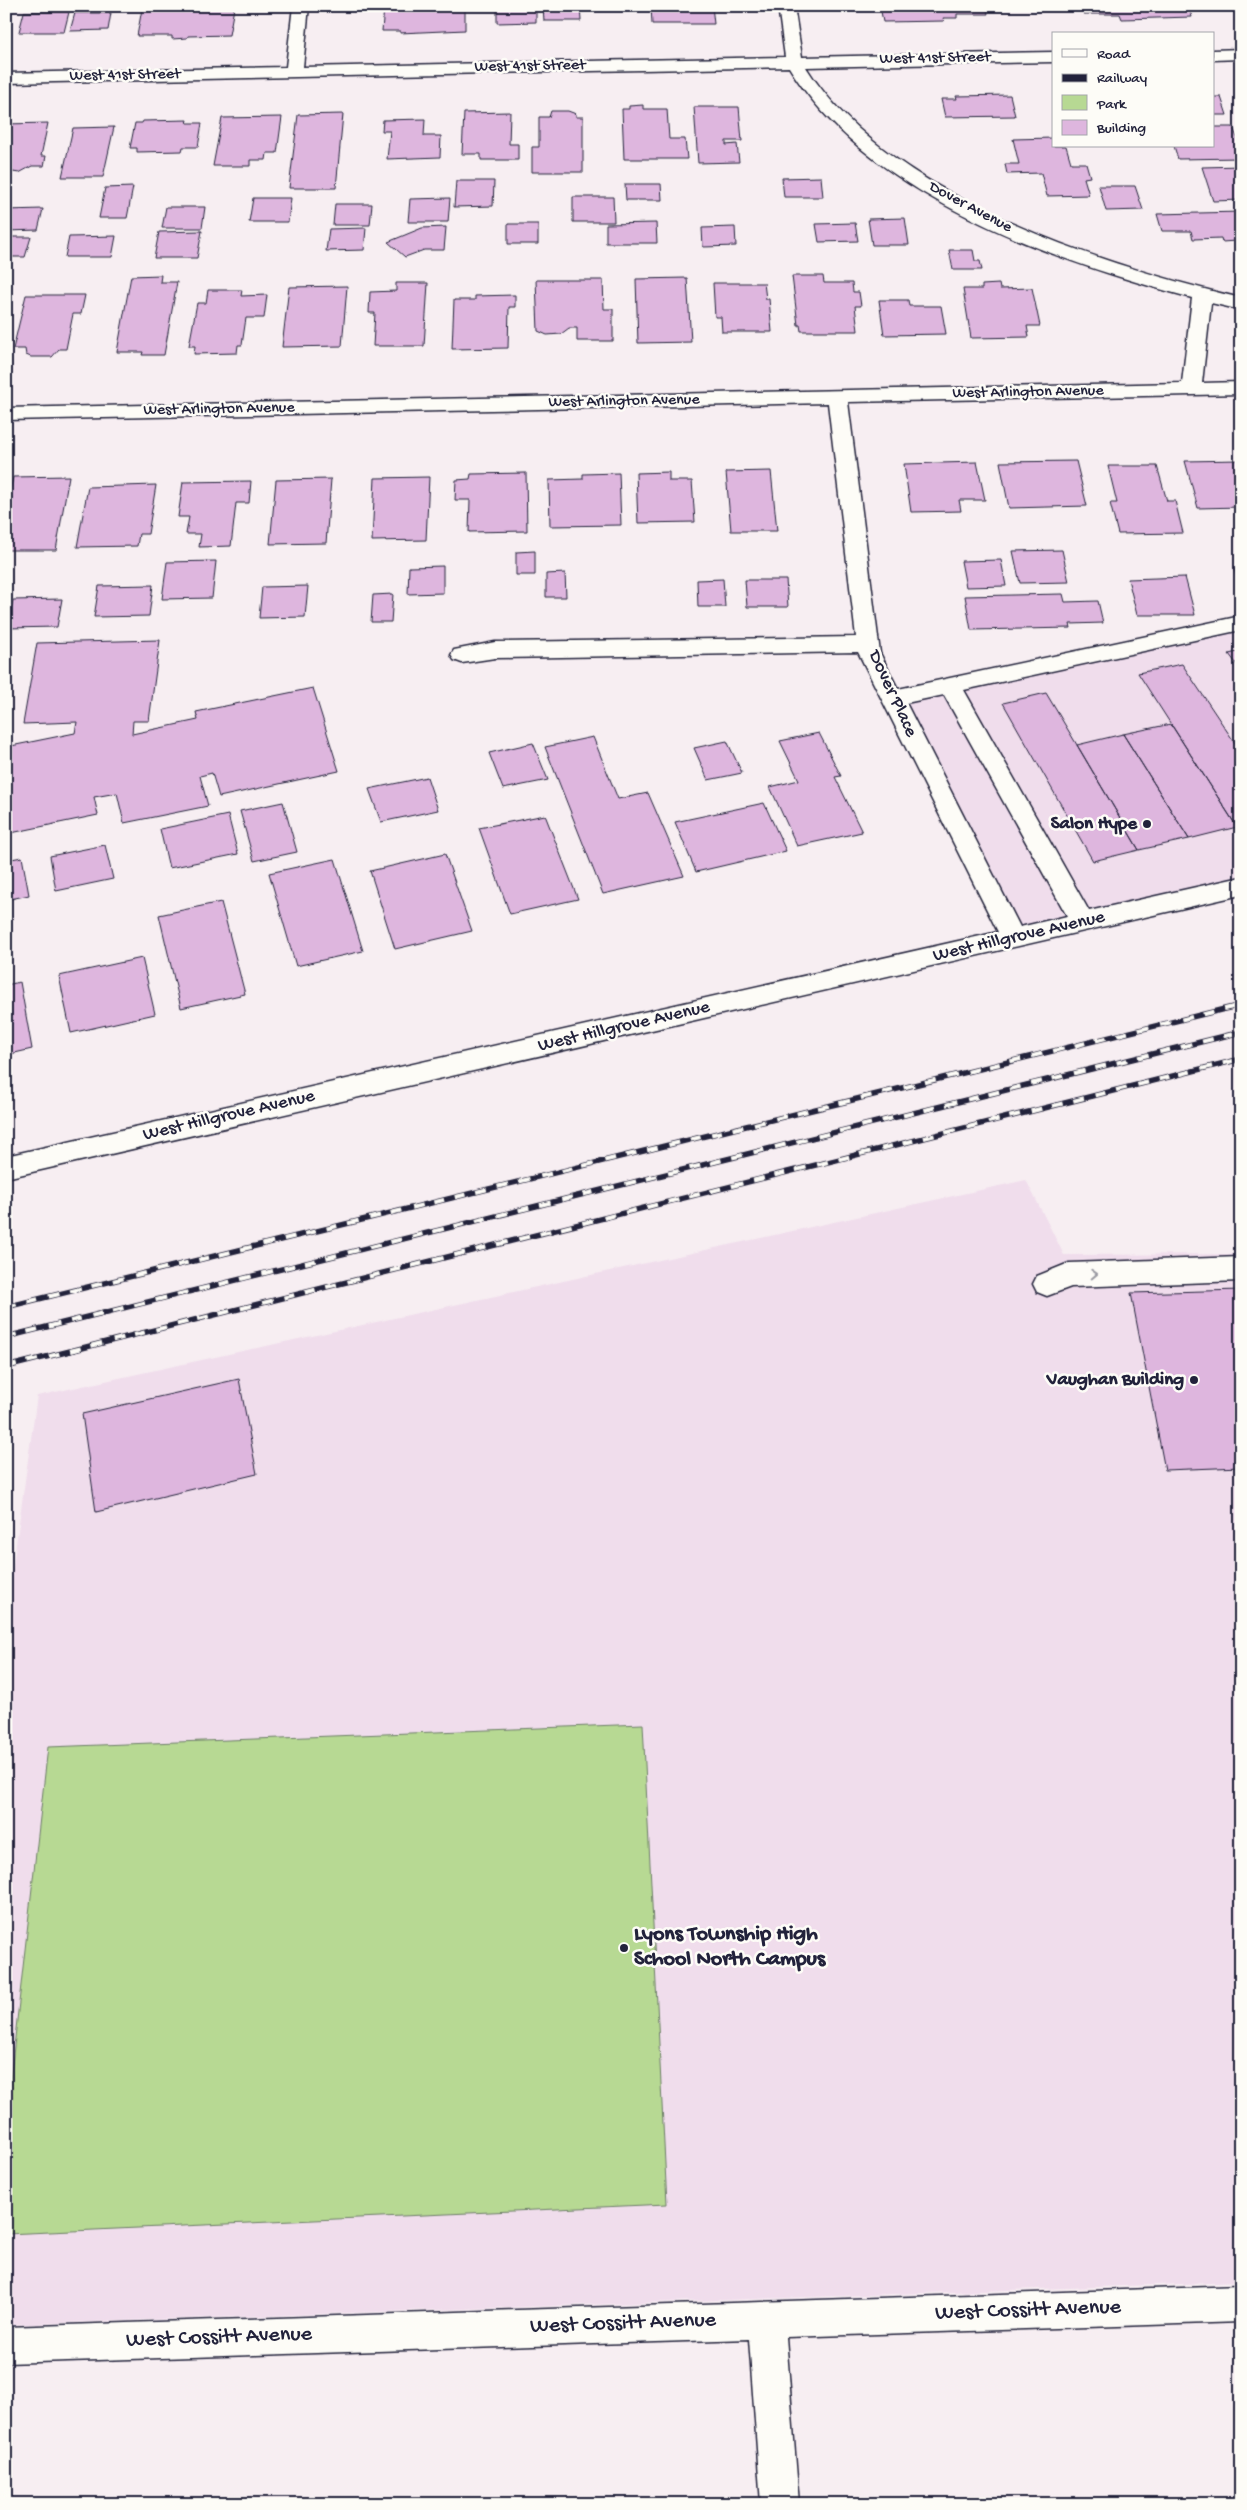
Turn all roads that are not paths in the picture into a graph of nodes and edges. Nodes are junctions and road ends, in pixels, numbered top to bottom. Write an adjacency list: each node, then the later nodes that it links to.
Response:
1 (300, 6): 7 (street)
2 (786, 6): 6 (street, Dover Avenue)
3 (1241, 54): 4 (street)
4 (1214, 55)
5 (1052, 57): 6 (street, West 41st Street)
6 (795, 62): 7 (street, West 41st Street); 9 (street, Dover Avenue)
7 (294, 72): 8 (street, West 41st Street)
8 (6, 78)
9 (1202, 295): 10 (street, Dover Avenue); 12 (street)
10 (1241, 304)
11 (1241, 388): 12 (street, West Arlington Avenue)
12 (1191, 389): 13 (street, West Arlington Avenue)
13 (837, 397): 14 (street, West Arlington Avenue); 16 (street, Dover Place)
14 (6, 414)
15 (1241, 623): 18 (street)
16 (868, 644): 17 (street); 19 (street, Dover Place)
17 (462, 655)
18 (950, 685): 19 (street); 21 (street)
19 (892, 698): 22 (street, Dover Place)
20 (1241, 886): 21 (street, West Hillgrove Avenue)
21 (1083, 923): 22 (street, West Hillgrove Avenue)
22 (1014, 938): 23 (street, West Hillgrove Avenue)
23 (6, 1167)
24 (1241, 1269): 25 (street, one-way to 24)
25 (1047, 1284)
26 (1241, 2304): 27 (street, West Cossitt Avenue)
27 (766, 2319): 28 (street, West Cossitt Avenue); 29 (street)
28 (6, 2345)
29 (780, 2504)

